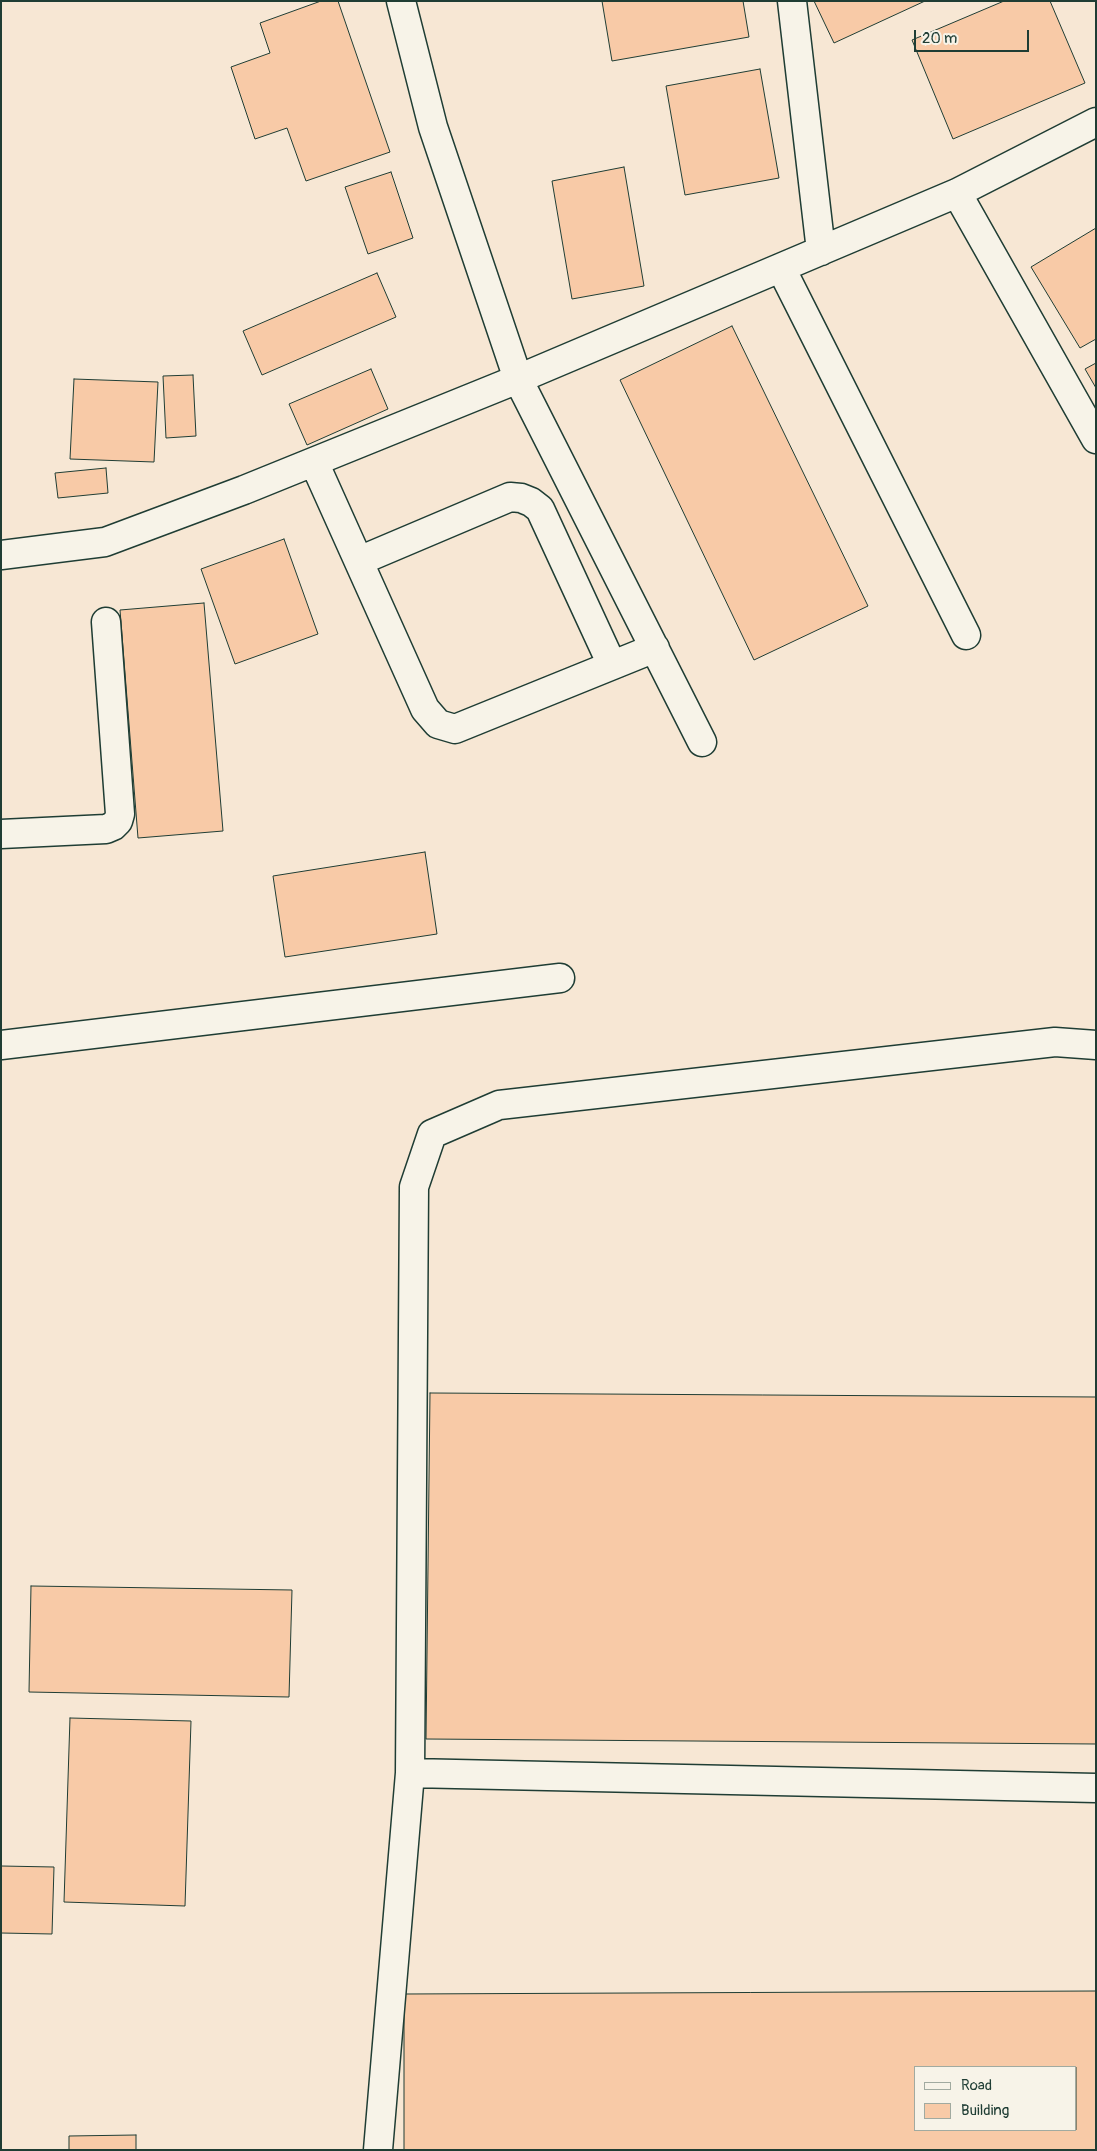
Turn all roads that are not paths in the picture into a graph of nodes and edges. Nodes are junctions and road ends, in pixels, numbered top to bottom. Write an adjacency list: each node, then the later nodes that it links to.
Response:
1 (401, 1): 7 (street)
2 (792, 1): 5 (street)
3 (1096, 122): 4 (street)
4 (957, 193): 5 (street); 8 (street)
5 (821, 251): 6 (street)
6 (781, 268): 7 (street); 13 (street)
7 (518, 379): 9 (street); 14 (street)
8 (1096, 439)
9 (314, 462): 10 (street); 11 (street)
10 (1, 556)
11 (359, 561): 15 (street); 15 (street)
12 (106, 622): 17 (street)
13 (966, 635)
14 (655, 648): 15 (street); 16 (street)
15 (612, 665)
16 (702, 742)
17 (1, 834)
18 (560, 978): 19 (street)
19 (1, 1045)
20 (1096, 1045): 21 (street)
21 (410, 1773): 22 (street); 23 (street)
22 (1096, 1788)
23 (378, 2150)

